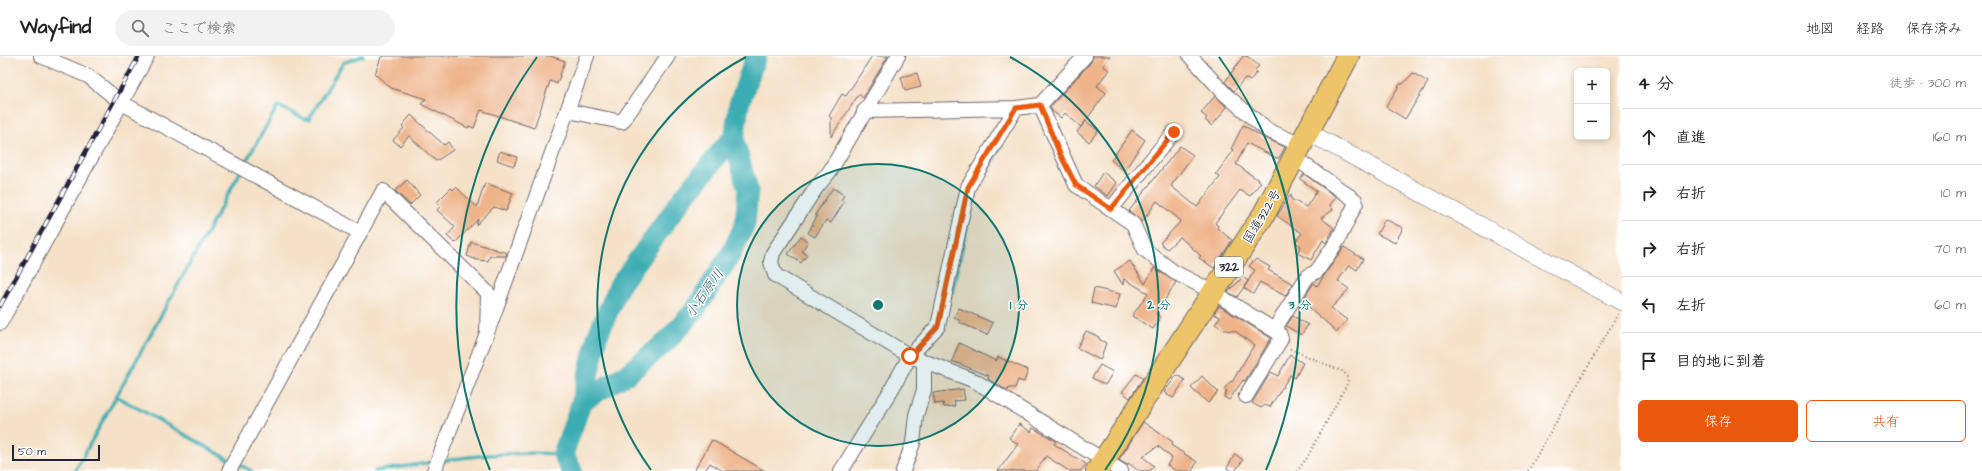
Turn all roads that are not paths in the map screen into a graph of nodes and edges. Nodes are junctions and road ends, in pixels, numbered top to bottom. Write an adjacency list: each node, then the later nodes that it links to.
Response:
1 (41, 56): 9 (street)
2 (147, 56): 9 (street)
3 (587, 56): 12 (street)
4 (668, 56): 12 (street)
5 (898, 56): 13 (street)
6 (1085, 56): 11 (street)
7 (1190, 56): 15 (street)
8 (1348, 56): 15 (highway, 国道322号 / 322)
9 (122, 103): 17 (street); 20 (street)
10 (1016, 108): 11 (street); 13 (street); 23 (street)
11 (1041, 108): 16 (street)
12 (568, 111): 22 (street)
13 (864, 111): 23 (street)
14 (1174, 132): 16 (street)
15 (1301, 145): 18 (highway, 国道322号 / 322); 19 (street); 21 (street)
16 (1111, 209): 18 (street)
17 (359, 232): 22 (street); 26 (street)
18 (1213, 292): 21 (street); 25 (highway, 国道322号 / 322)
19 (1621, 307)
20 (0, 323)
21 (1274, 330): 24 (street)
22 (487, 333): 27 (street)
23 (917, 359): 25 (street); 28 (street); 29 (street)
24 (1246, 396)
25 (1107, 467)
26 (229, 471)
27 (434, 471)
28 (840, 471)
29 (903, 471)

